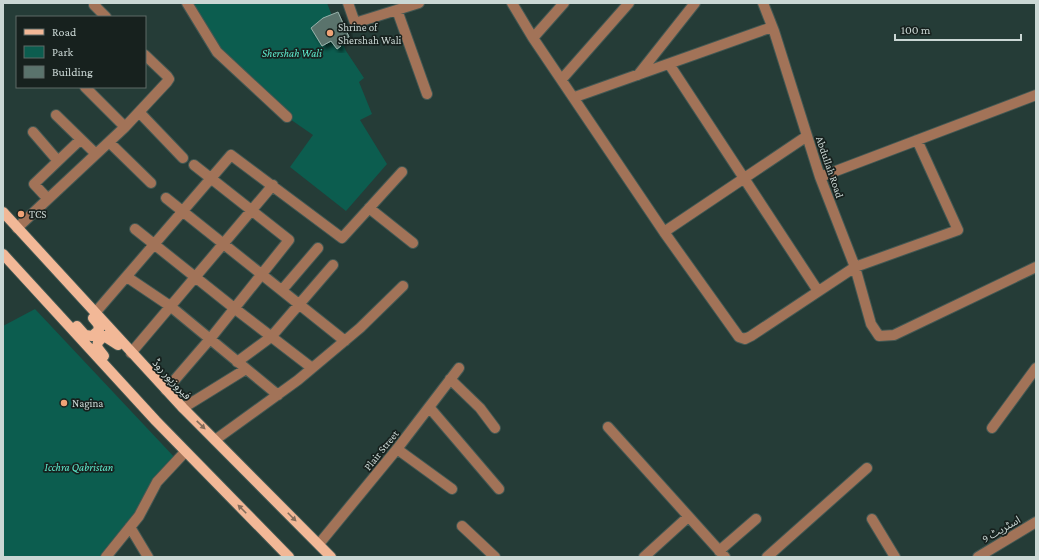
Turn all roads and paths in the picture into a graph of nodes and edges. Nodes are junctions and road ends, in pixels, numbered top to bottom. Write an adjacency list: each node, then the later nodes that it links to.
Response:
1 (96, 3): 11 (street)
2 (187, 3): 24 (street)
3 (348, 3): 10 (street)
4 (419, 3): 10 (street)
5 (512, 3): 13 (street)
6 (564, 3): 13 (street)
7 (629, 3): 17 (street)
8 (695, 3): 16 (street)
9 (763, 3): 12 (street, Abdullah Road)
10 (397, 10): 19 (street)
11 (105, 16)
12 (772, 27): 15 (street); 27 (street, Abdullah Road)
13 (533, 38): 17 (street)
14 (146, 56): 22 (street)
15 (669, 64): 16 (street); 38 (street)
16 (638, 75): 21 (street)
17 (562, 80): 21 (street)
18 (86, 88): 25 (street)
19 (427, 94)
20 (1036, 95): 29 (street)
21 (575, 97): 49 (street)
22 (139, 112): 25 (street); 32 (street)
23 (56, 115): 28 (street)
24 (287, 117)
25 (125, 127): 30 (street)
26 (33, 132): 33 (street)
27 (807, 136): 36 (street, Abdullah Road); 38 (street)
28 (80, 140): 31 (street); 33 (street)
29 (917, 140): 36 (street); 56 (street)
30 (109, 142): 31 (street); 39 (street)
31 (96, 154): 42 (street)
32 (183, 158)
33 (58, 161): 42 (street)
34 (194, 165): 37 (street)
35 (402, 172): 43 (street)
36 (820, 177): 56 (street, Abdullah Road)
37 (210, 178): 40 (street); 44 (street); 45 (street)
38 (744, 178): 49 (street); 63 (street)
39 (150, 183)
40 (273, 185): 43 (street); 45 (street)
41 (166, 198): 44 (street)
42 (48, 199): 47 (street)
43 (369, 208): 50 (street)
44 (182, 210): 51 (street); 52 (street)
45 (250, 210): 52 (street); 58 (street)
46 (3, 212): 47 (main road, فیروزپور روڈ)
47 (17, 228): 54 (main road); 67 (main road, فیروزپور روڈ)
48 (135, 229): 51 (street)
49 (664, 232): 63 (street)
50 (413, 243)
51 (155, 244): 59 (street); 60 (street)
52 (224, 244): 58 (street); 60 (street)
53 (318, 248): 62 (street)
54 (3, 253): 82 (main road)
55 (333, 265): 64 (street)
56 (855, 267): 57 (street, Abdullah Road); 63 (street)
57 (1036, 267)
58 (261, 274): 62 (street); 66 (street)
59 (127, 277): 65 (street); 67 (street)
60 (195, 277): 65 (street); 66 (street)
61 (403, 286): 70 (street)
62 (282, 290): 64 (street)
63 (818, 291)
64 (298, 304): 68 (street); 70 (street)
65 (170, 306): 69 (street); 71 (street)
66 (234, 308): 68 (street); 69 (street)
67 (95, 313): 71 (main road, فیروزپور روڈ)
68 (271, 337): 72 (street); 73 (street)
69 (210, 339): 72 (street); 78 (street)
70 (345, 340): 73 (street)
71 (131, 353): 78 (main road, فیروزپور روڈ)
72 (237, 362): 76 (street)
73 (312, 368): 79 (street)
74 (458, 368): 77 (street, Plair Street)
75 (1036, 368): 85 (street)
76 (246, 369): 79 (street); 80 (street)
77 (450, 379): 81 (street, Plair Street); 84 (street)
78 (166, 390): 80 (main road, فیروزپور روڈ)
79 (278, 395): 86 (street)
80 (183, 408): 82 (main road); 86 (main road, فیروزپور روڈ, one-way to 86)
81 (428, 408): 87 (street, Plair Street); 91 (street)
82 (156, 421): 88 (main road)
83 (608, 426): 92 (street)
84 (495, 428)
85 (992, 428)
86 (215, 440): 98 (main road, فیروزپور روڈ, one-way to 98)
87 (397, 449): 90 (street); 98 (street, Plair Street)
88 (185, 452): 97 (street); 103 (main road, one-way to 88)
89 (867, 468): 107 (street)
90 (452, 489)
91 (499, 489)
92 (688, 517): 99 (street); 106 (street)
93 (756, 519): 99 (street)
94 (872, 520): 108 (street)
95 (1036, 522): 100 (street, اسٹریٹ 9)
96 (462, 526): 105 (street)
97 (130, 527): 101 (street); 102 (street)
98 (319, 544): 104 (main road, فیروزپور روڈ)
99 (722, 554)
100 (979, 556)
101 (106, 557)
102 (148, 557)
103 (290, 557)
104 (331, 557)
105 (495, 557)
106 (644, 557)
107 (767, 557)
108 (895, 557)

